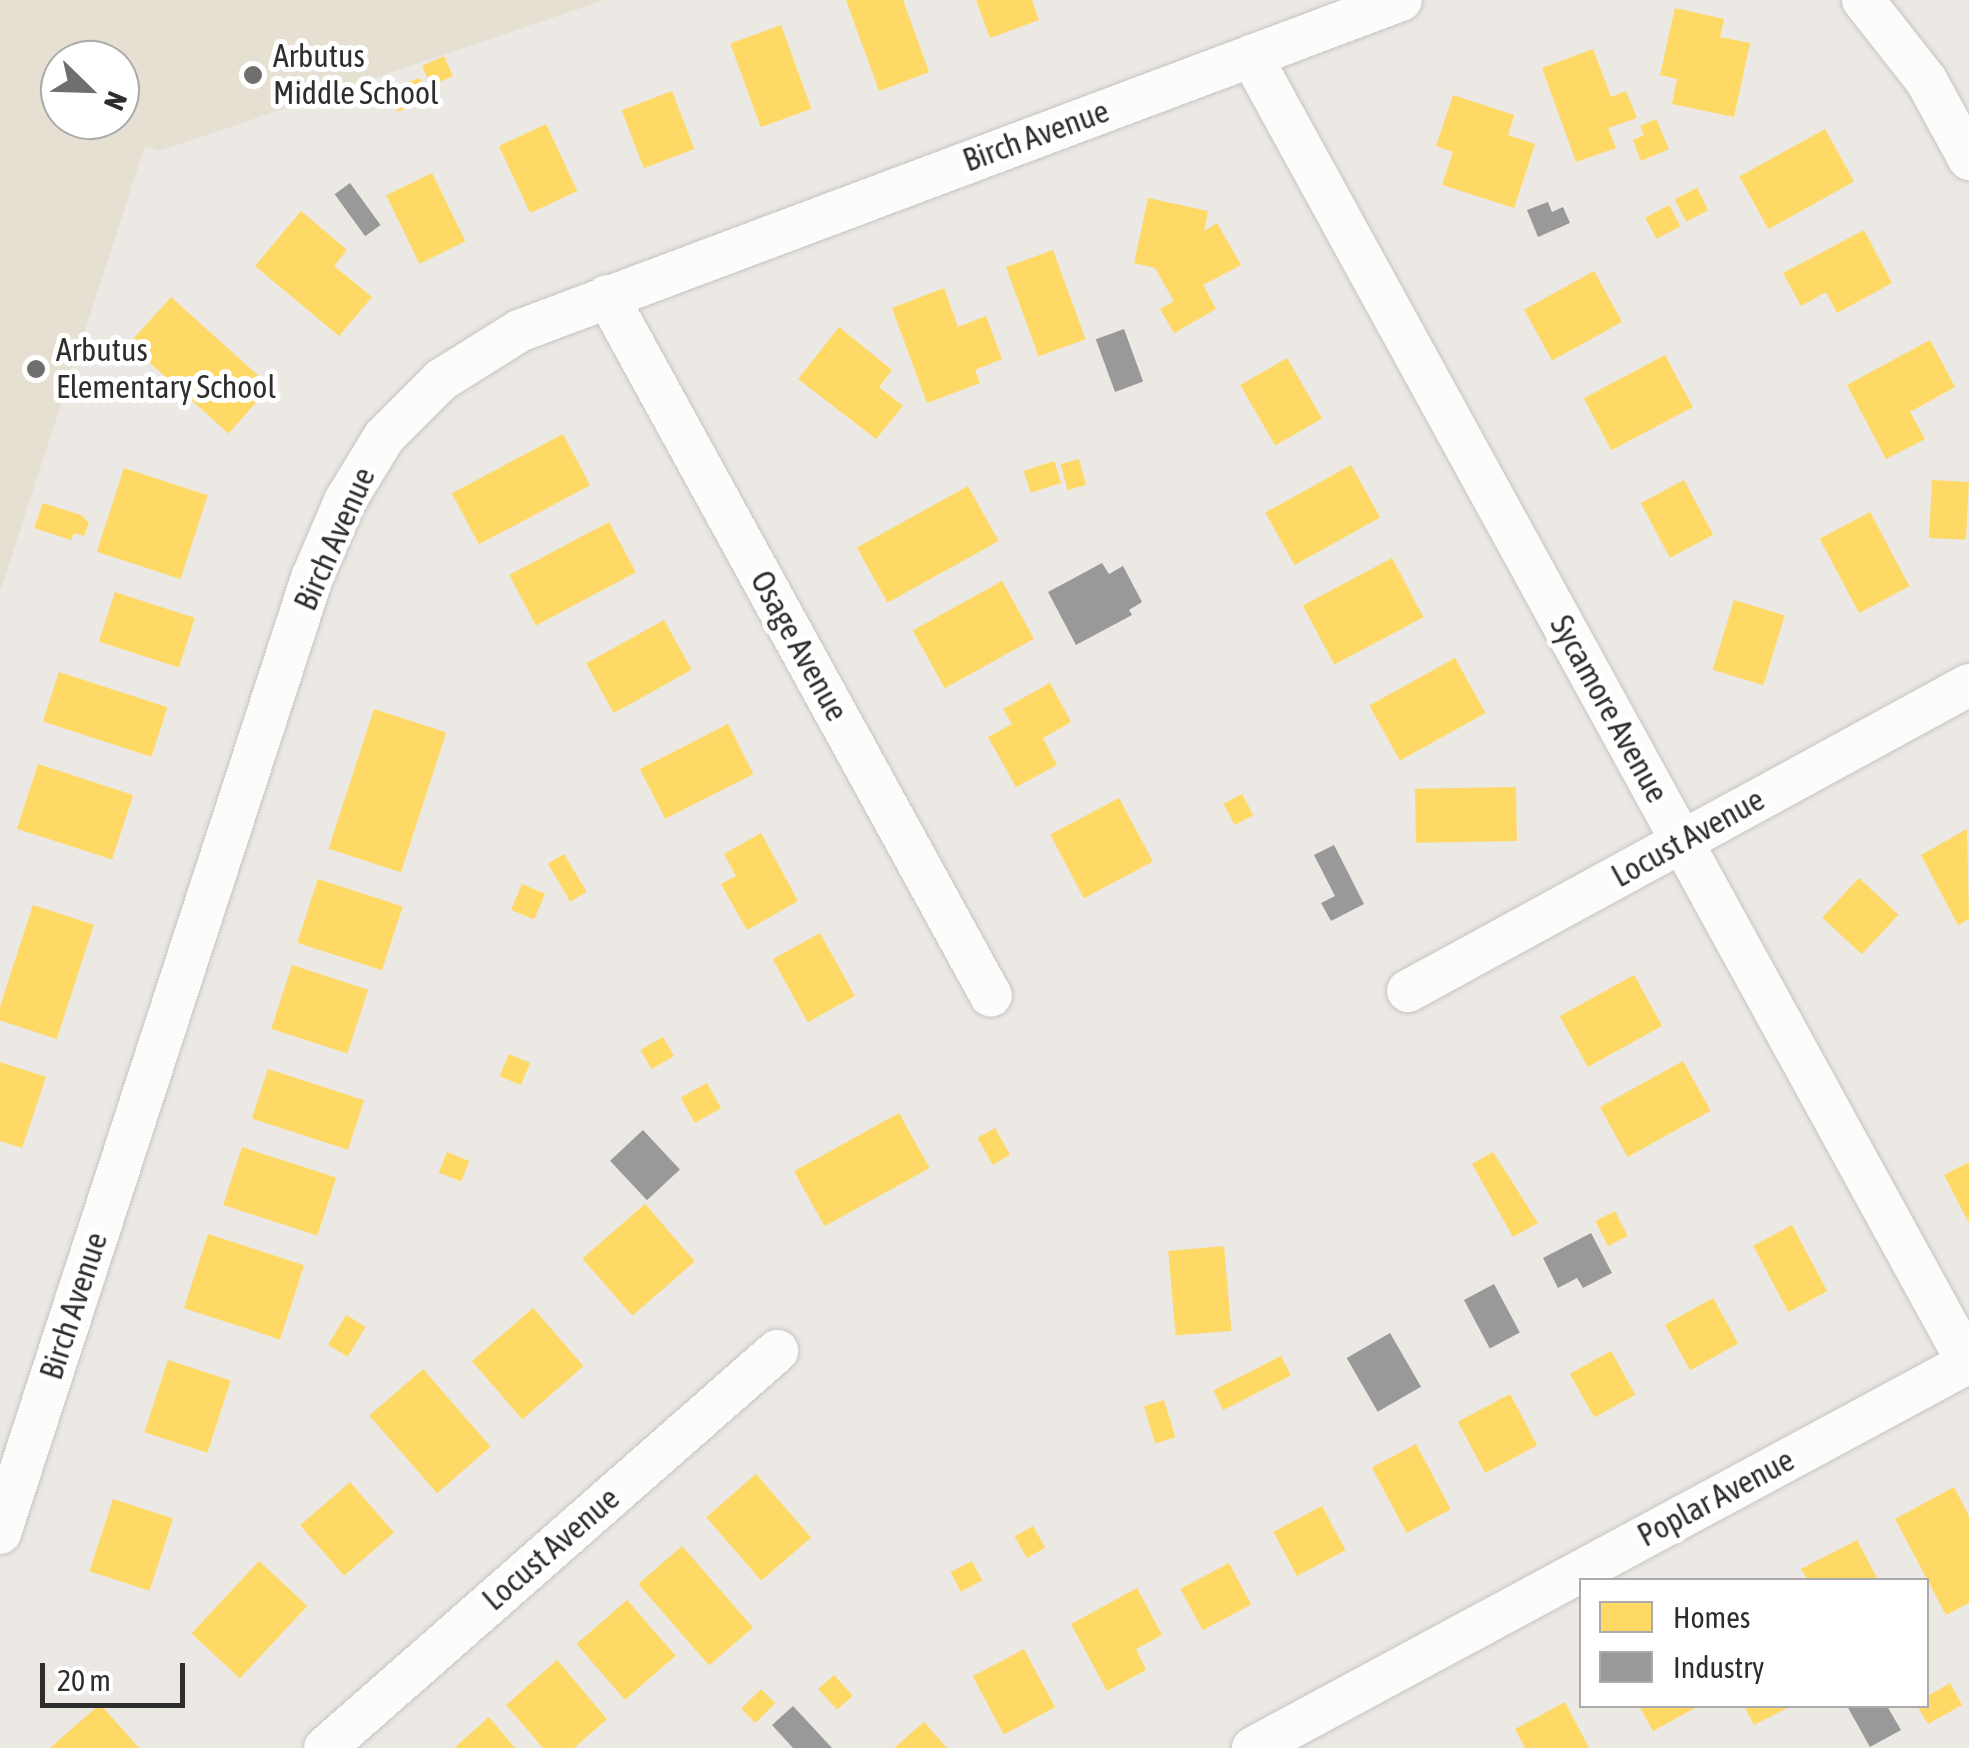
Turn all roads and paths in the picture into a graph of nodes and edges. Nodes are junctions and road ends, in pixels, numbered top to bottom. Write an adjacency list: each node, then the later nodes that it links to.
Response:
1 (1402, 0): 3 (street, Birch Avenue)
2 (1863, 0): 4 (street)
3 (1251, 56): 5 (street, Birch Avenue); 7 (street, Sycamore Avenue)
4 (1969, 159)
5 (608, 296): 9 (street, Osage Avenue); 12 (street, Birch Avenue)
6 (1969, 685): 7 (street, Locust Avenue)
7 (1682, 842): 8 (street, Locust Avenue); 11 (street, Sycamore Avenue)
8 (1408, 992)
9 (991, 996)
10 (777, 1351): 13 (street, Locust Avenue)
11 (1968, 1363): 14 (street, Poplar Avenue)
12 (0, 1533)
13 (325, 1748)
14 (1253, 1748)

